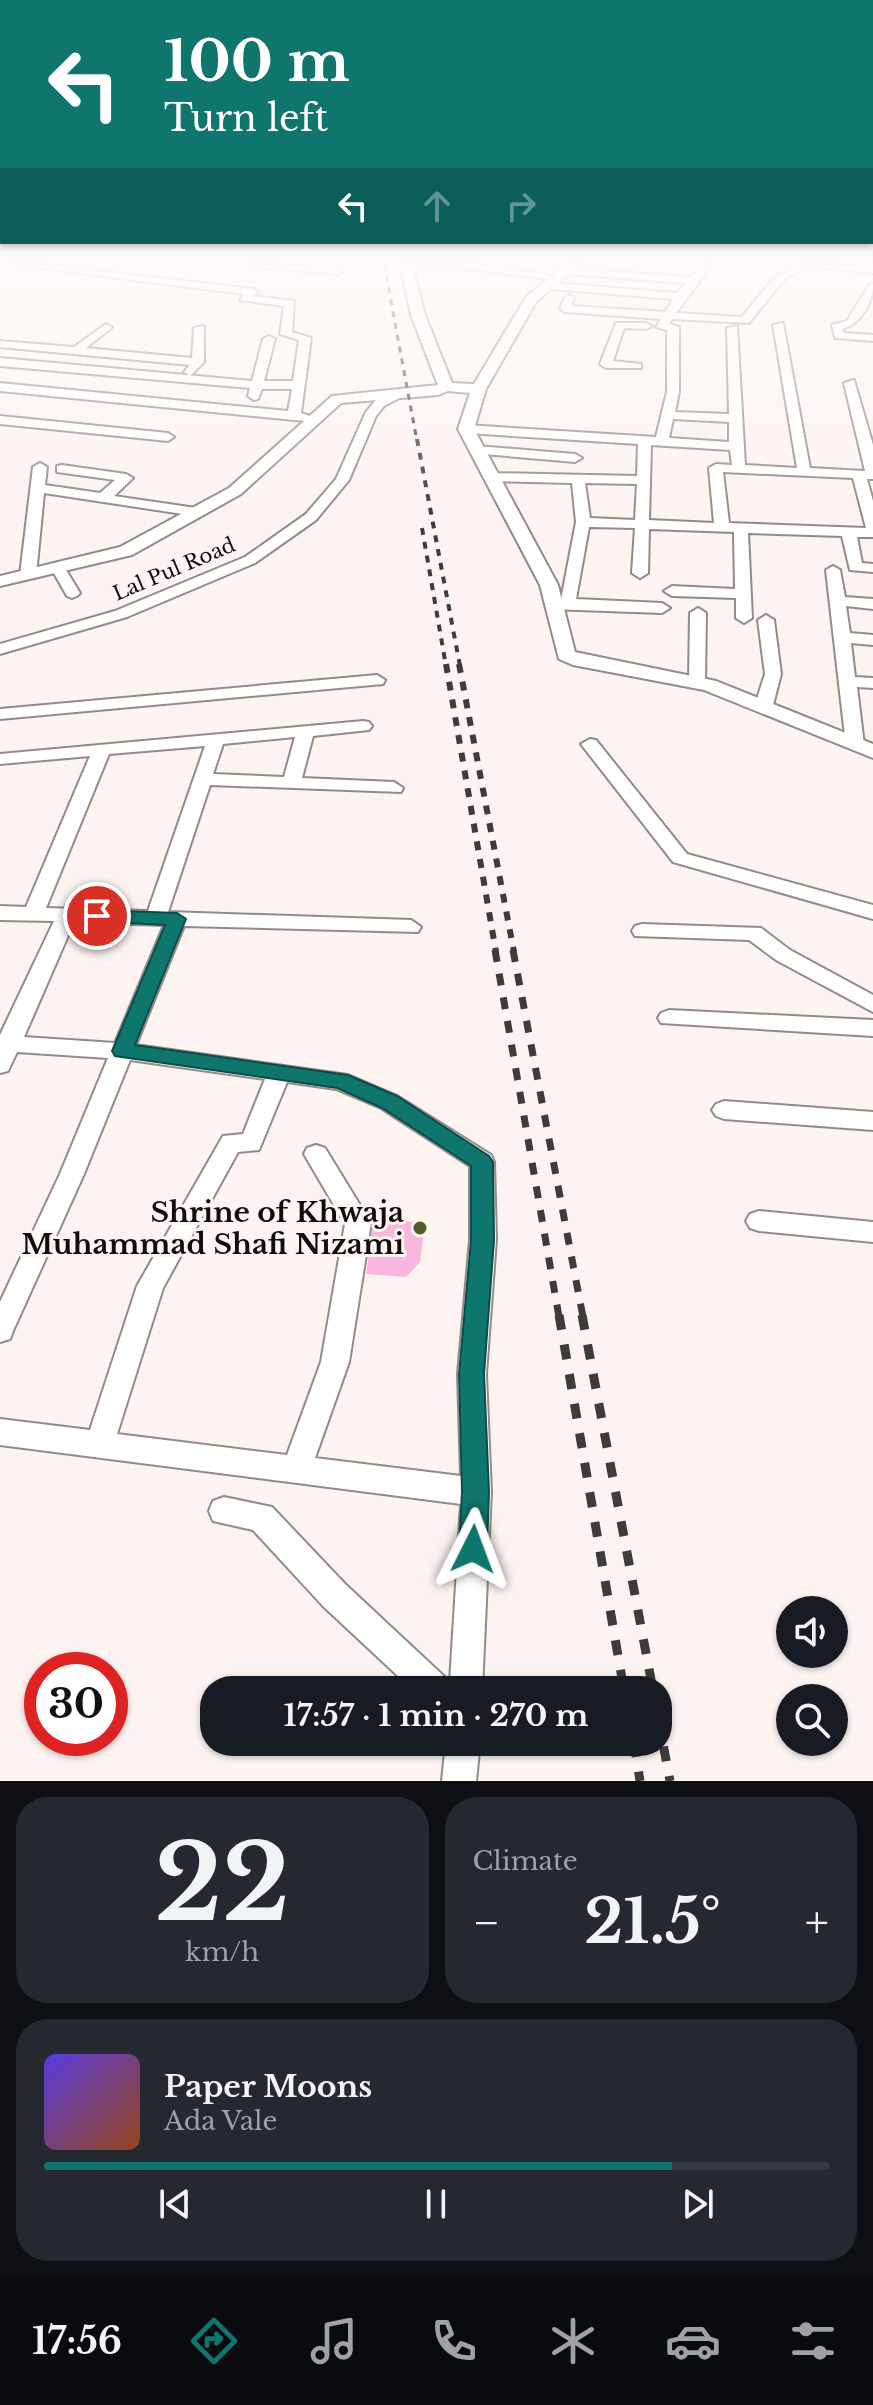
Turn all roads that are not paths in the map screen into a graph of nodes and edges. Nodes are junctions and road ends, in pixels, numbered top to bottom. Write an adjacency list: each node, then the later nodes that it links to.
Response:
1 (34, 347): 12 (street)
2 (81, 347): 12 (street)
3 (199, 347): 14 (street)
4 (267, 347): 18 (street)
5 (303, 347): 19 (street)
6 (430, 347): 21 (street)
7 (503, 347): 22 (street)
8 (612, 347): 15 (street)
9 (673, 347): 25 (street)
10 (733, 347): 28 (street)
11 (783, 347): 40 (street)
12 (76, 351): 14 (street)
13 (0, 362): 16 (street)
14 (198, 362): 16 (street)
15 (637, 366)
16 (185, 379): 18 (street)
17 (850, 383): 41 (street)
18 (257, 385): 19 (street); 24 (street)
19 (297, 385): 26 (street)
20 (0, 387): 24 (street)
21 (446, 387): 22 (street, Lal Pul Road); 23 (street, Lal Pul Road)
22 (479, 389): 30 (street)
23 (399, 395): 27 (street); 72 (street, Lal Pul Road)
24 (251, 411): 26 (street)
25 (668, 415): 28 (street); 33 (street)
26 (294, 416): 27 (street)
27 (318, 418): 47 (street)
28 (735, 418): 34 (street)
29 (0, 420): 31 (street)
30 (466, 429): 32 (street); 35 (street)
31 (168, 437)
32 (645, 442): 33 (street); 44 (street)
33 (661, 443): 34 (street)
34 (736, 446): 39 (street)
35 (477, 450): 36 (street); 42 (street)
36 (575, 458)
37 (40, 467): 45 (street)
38 (62, 469): 46 (street)
39 (739, 469): 40 (street); 50 (street)
40 (804, 472): 41 (street)
41 (868, 474): 52 (street)
42 (491, 477): 43 (street); 64 (street)
43 (578, 479): 44 (street); 48 (street)
44 (643, 480): 49 (street)
45 (36, 488): 46 (street); 58 (street)
46 (103, 498): 47 (street)
47 (196, 512): 54 (street)
48 (583, 522): 49 (street); 64 (street)
49 (641, 525): 50 (street); 57 (street)
50 (722, 527): 51 (street)
51 (741, 528): 53 (street); 62 (street)
52 (873, 530): 53 (street)
53 (849, 532): 55 (street)
54 (58, 568): 58 (street); 61 (street)
55 (873, 568)
56 (833, 570): 63 (street)
57 (640, 573)
58 (28, 575): 59 (street)
59 (0, 581)
60 (672, 591): 62 (street)
61 (72, 593)
62 (743, 594): 68 (street)
63 (838, 602): 65 (street); 70 (street)
64 (562, 604): 66 (street); 75 (street)
65 (873, 604)
66 (662, 608)
67 (698, 613): 75 (street)
68 (744, 618)
69 (766, 620): 77 (street)
70 (842, 637): 71 (street); 74 (street)
71 (873, 640)
72 (0, 649)
73 (377, 680): 78 (street)
74 (847, 681): 76 (street); 84 (street)
75 (697, 682): 77 (street)
76 (873, 683)
77 (764, 705): 84 (street)
78 (0, 714)
79 (363, 726): 80 (street)
80 (306, 731): 81 (street); 87 (street)
81 (216, 739): 83 (street); 86 (street)
82 (590, 744): 89 (street)
83 (102, 749): 85 (street); 91 (street)
84 (864, 749)
85 (0, 759)
86 (203, 779): 87 (street); 93 (street)
87 (291, 783): 88 (street)
88 (394, 788)
89 (873, 912)
90 (0, 913): 91 (street)
91 (33, 914): 92 (street)
92 (67, 915): 93 (street); 99 (street)
93 (166, 919): 94 (street); 100 (street)
94 (411, 927)
95 (642, 931): 96 (street)
96 (873, 1005)
97 (669, 1018): 98 (street)
98 (873, 1028)
99 (3, 1051): 100 (street)
100 (123, 1051): 101 (street); 107 (street)
101 (279, 1072): 109 (street); 111 (street)
102 (724, 1110): 103 (street)
103 (873, 1121)
104 (316, 1154): 110 (street)
105 (759, 1221): 106 (street)
106 (873, 1232)
107 (0, 1331)
108 (0, 1432): 109 (street)
109 (100, 1444): 110 (street)
110 (297, 1468): 111 (street)
111 (476, 1492): 114 (street)
112 (224, 1511): 113 (street)
113 (422, 1676)
114 (467, 1676)
115 (462, 1756): 116 (street)
116 (459, 1781)

